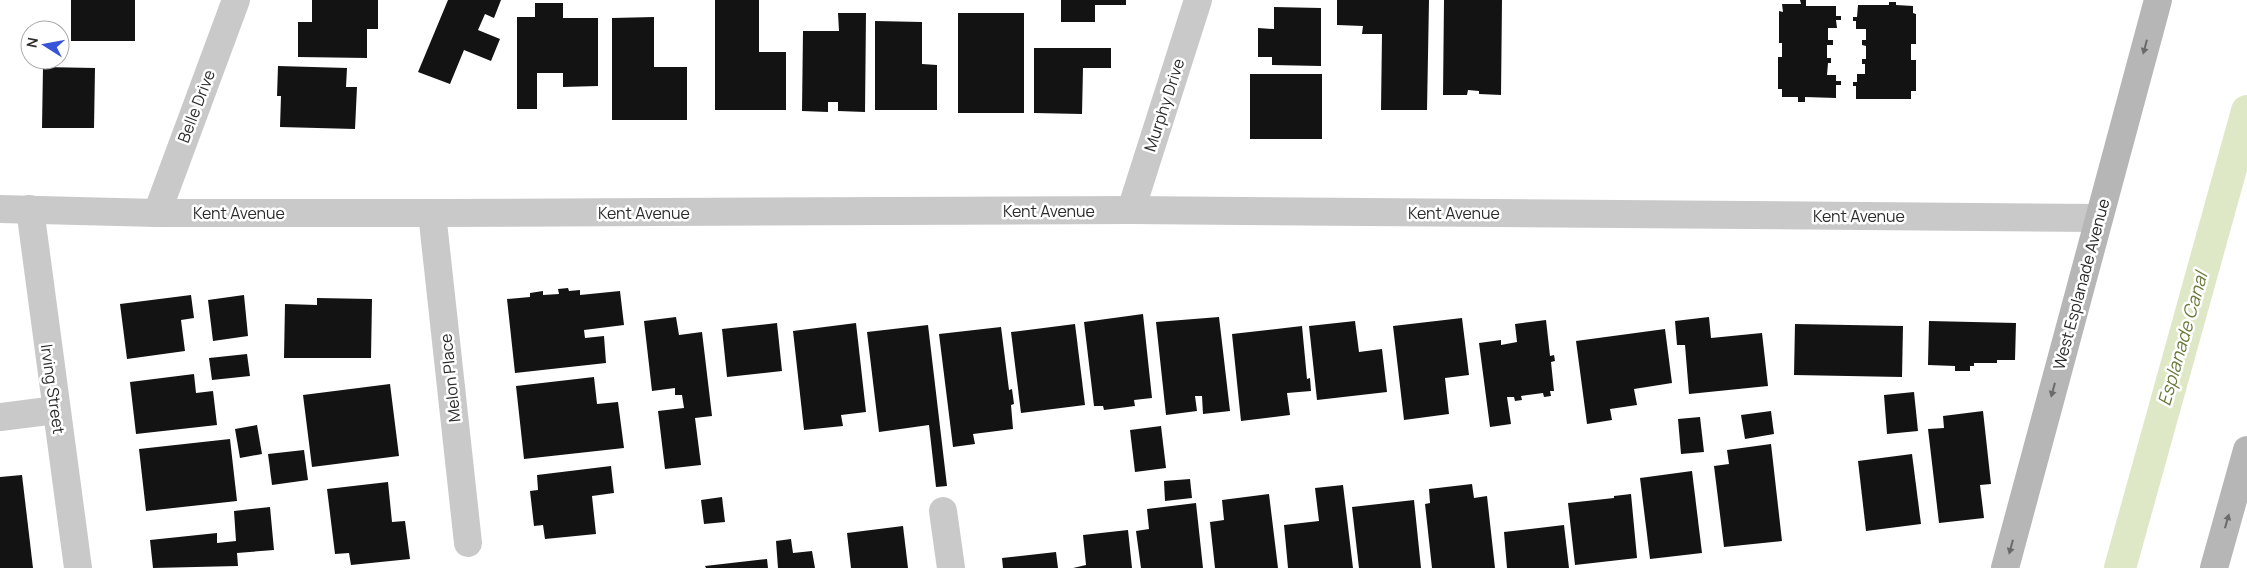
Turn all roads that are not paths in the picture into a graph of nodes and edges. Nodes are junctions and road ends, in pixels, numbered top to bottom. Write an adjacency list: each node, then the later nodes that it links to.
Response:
1 (236, 0): 7 (street, Belle Drive)
2 (1198, 0): 6 (street, Murphy Drive)
3 (2158, 0): 9 (main road, West Esplanade Avenue, one-way to 9)
4 (0, 209): 5 (street, Kent Avenue)
5 (30, 209): 7 (street, Kent Avenue); 10 (street, Irving Street)
6 (1131, 210): 8 (street, Kent Avenue); 9 (street, Kent Avenue)
7 (156, 212): 8 (street, Kent Avenue)
8 (432, 213): 14 (street, Melon Place)
9 (2098, 218): 17 (main road, West Esplanade Avenue, one-way to 17)
10 (56, 410): 11 (street); 15 (street, Irving Street)
11 (0, 417)
12 (2247, 450): 18 (main road, one-way to 12)
13 (943, 511): 16 (street)
14 (468, 543)
15 (78, 568)
16 (951, 568)
17 (2006, 568)
18 (2214, 568)

